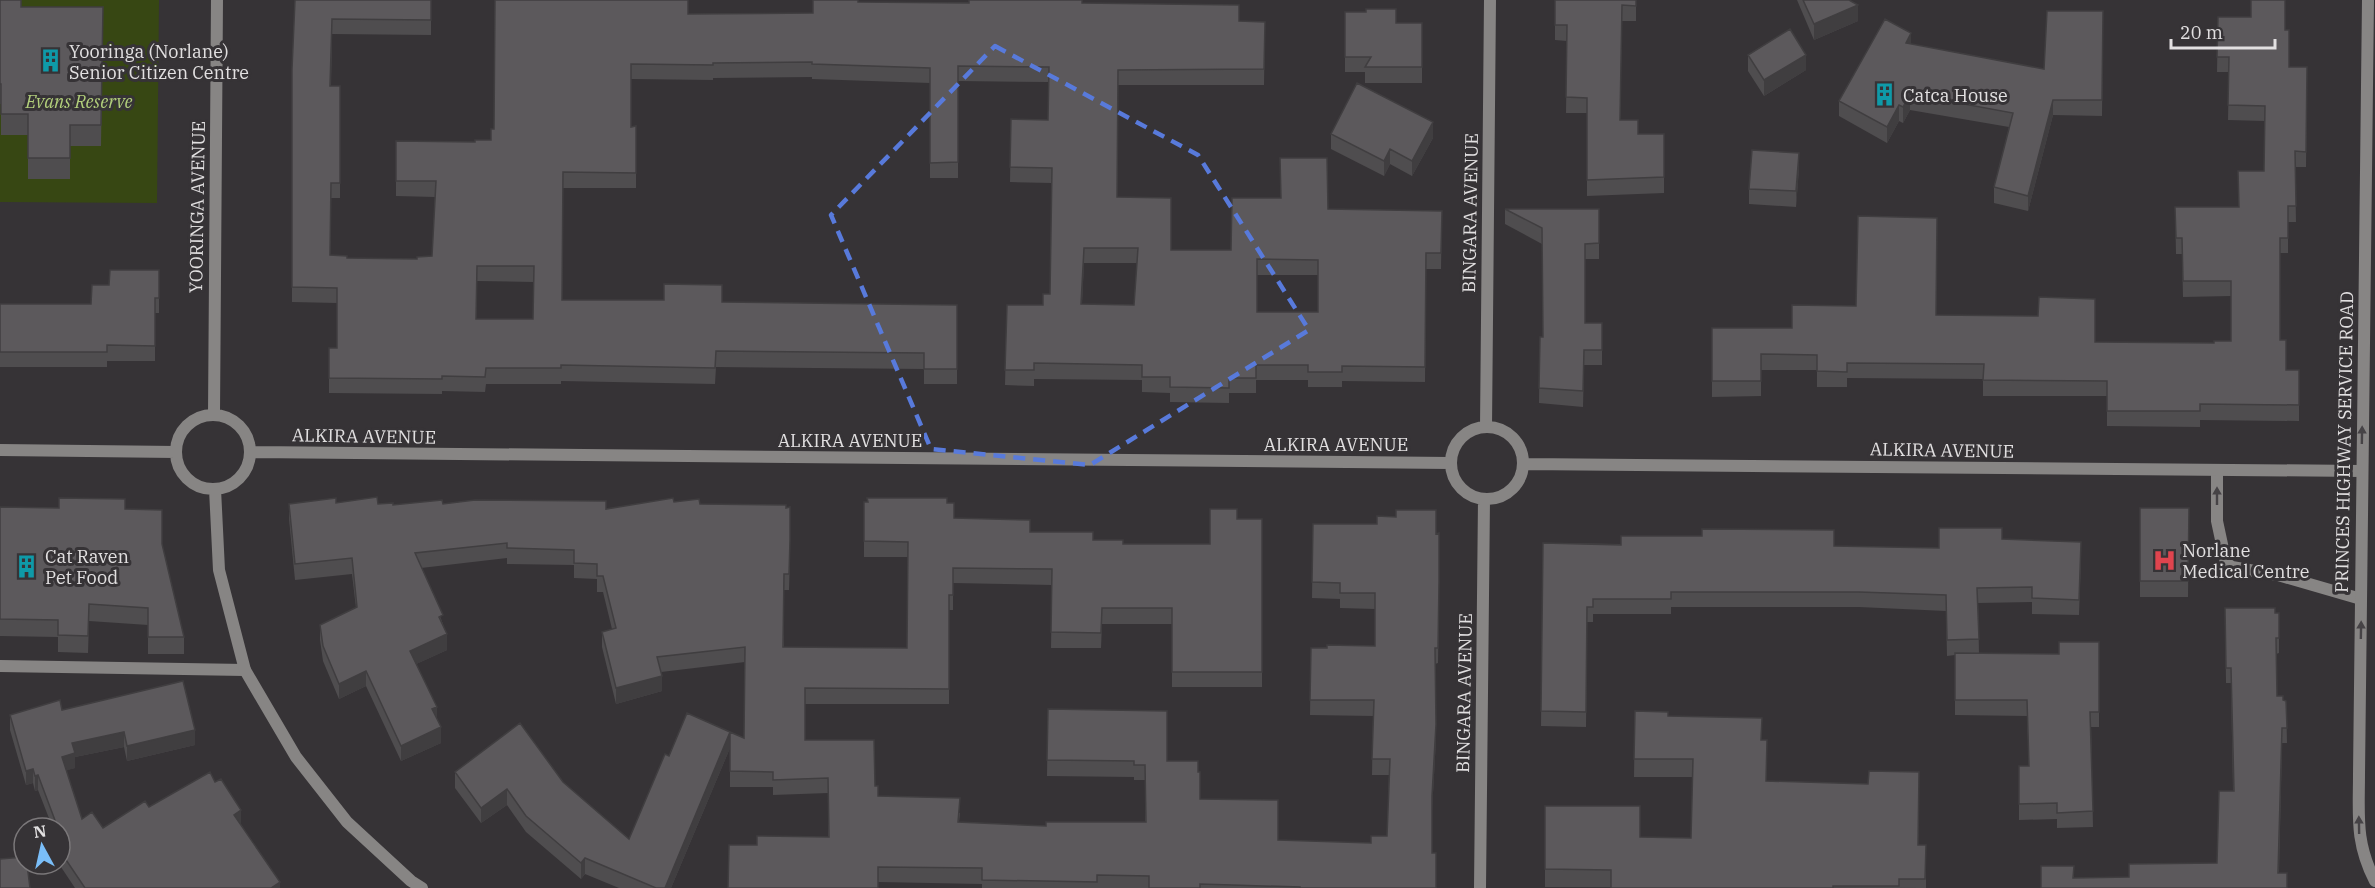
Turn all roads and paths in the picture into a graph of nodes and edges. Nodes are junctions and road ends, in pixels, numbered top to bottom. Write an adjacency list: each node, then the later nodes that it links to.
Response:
1 (218, 0): 4 (street, YOORINGA AVENUE)
2 (1490, 0): 5 (street, BINGARA AVENUE)
3 (2368, 0): 12 (street, PRINCES HIGHWAY SERVICE ROAD, one-way to 3)
4 (214, 415): 7 (street); 8 (street)
5 (1486, 427): 9 (street); 10 (street)
6 (0, 450): 7 (street)
7 (176, 453): 13 (street)
8 (250, 453): 9 (street, ALKIRA AVENUE); 13 (street)
9 (1450, 463): 14 (street)
10 (1523, 464): 11 (street, ALKIRA AVENUE); 14 (street)
11 (2217, 471): 12 (street, ALKIRA AVENUE); 15 (street, one-way to 11)
12 (2361, 471): 15 (street, PRINCES HIGHWAY SERVICE ROAD)
13 (214, 489): 17 (street)
14 (1484, 499): 20 (street, BINGARA AVENUE)
15 (2361, 598): 18 (street, PRINCES HIGHWAY SERVICE ROAD, one-way to 15)
16 (0, 666): 17 (street)
17 (245, 670): 19 (street)
18 (2375, 881)
19 (422, 888)
20 (1480, 888)

